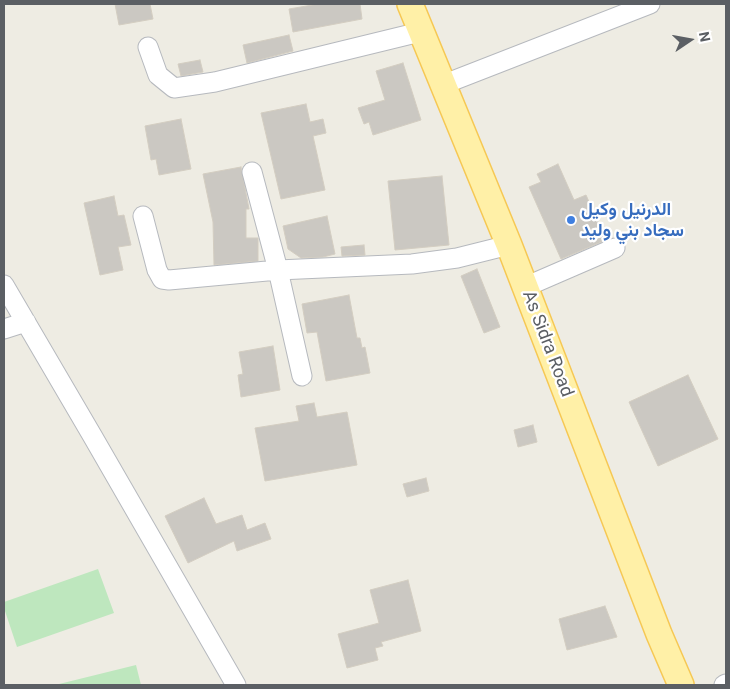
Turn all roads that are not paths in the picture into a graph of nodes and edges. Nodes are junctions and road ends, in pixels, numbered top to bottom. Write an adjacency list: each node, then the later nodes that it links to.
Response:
1 (410, 4): 3 (main road, As Sidra Road)
2 (650, 4): 5 (street)
3 (420, 32): 4 (street); 5 (main road, As Sidra Road)
4 (148, 47)
5 (442, 85): 8 (main road, As Sidra Road)
6 (252, 172): 10 (street)
7 (143, 216): 10 (street)
8 (509, 245): 10 (street); 12 (main road, As Sidra Road)
9 (615, 248): 12 (street)
10 (278, 270): 15 (street)
11 (4, 285): 13 (street)
12 (525, 287): 17 (main road, As Sidra Road)
13 (26, 322): 14 (street); 16 (street)
14 (4, 329)
15 (302, 376)
16 (236, 685)
17 (680, 685)

